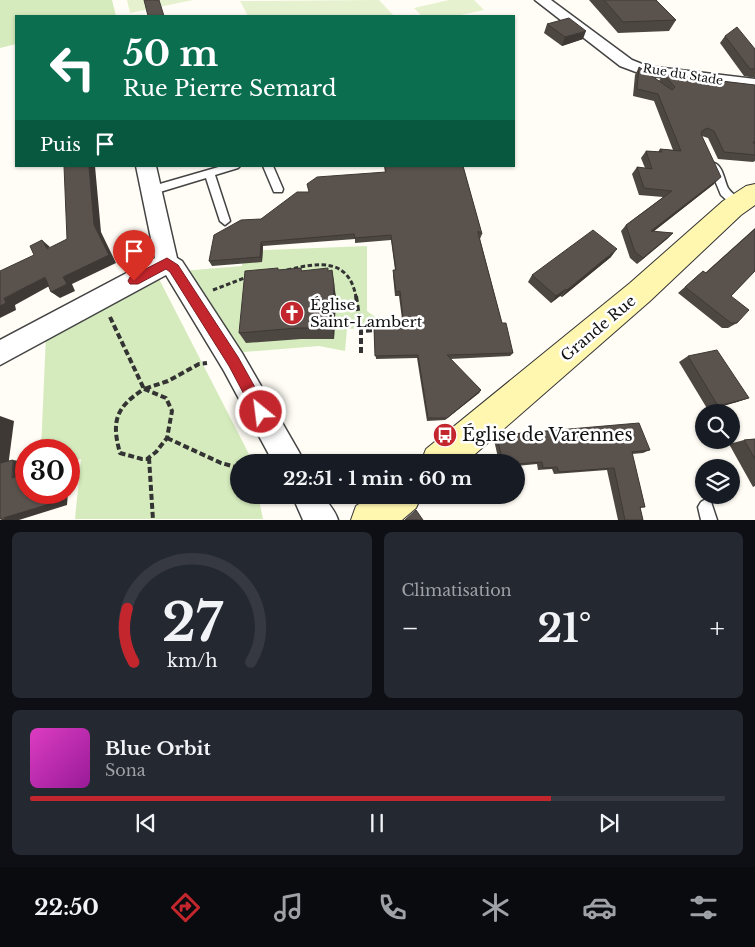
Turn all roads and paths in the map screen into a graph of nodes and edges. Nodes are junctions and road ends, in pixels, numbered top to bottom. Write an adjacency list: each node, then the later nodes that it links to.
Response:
1 (542, 0): 2 (street, Rue du Stade)
2 (755, 84)
3 (710, 157): 10 (lane)
4 (146, 167): 9 (street)
5 (232, 167): 7 (lane)
6 (268, 167): 8 (lane)
7 (210, 174): 9 (lane); 11 (lane)
8 (278, 189)
9 (150, 191): 12 (street)
10 (750, 197): 25 (main road, Grande Rue)
11 (225, 221)
12 (167, 263): 15 (street); 16 (street)
13 (284, 271): 18 (path)
14 (251, 275): 15 (path)
15 (193, 298): 21 (street)
16 (101, 299): 19 (street); 22 (path)
17 (380, 330): 18 (path)
18 (361, 331): 20 (path)
19 (0, 353)
20 (361, 353)
21 (233, 362): 22 (path); 24 (street)
22 (144, 389): 23 (path); 26 (path)
23 (167, 438): 26 (path); 27 (path)
24 (285, 454)
25 (448, 454)
26 (149, 458): 30 (path)
27 (230, 466)
28 (312, 504): 31 (street)
29 (391, 504): 32 (main road)
30 (153, 520)
31 (323, 520)
32 (370, 520)

